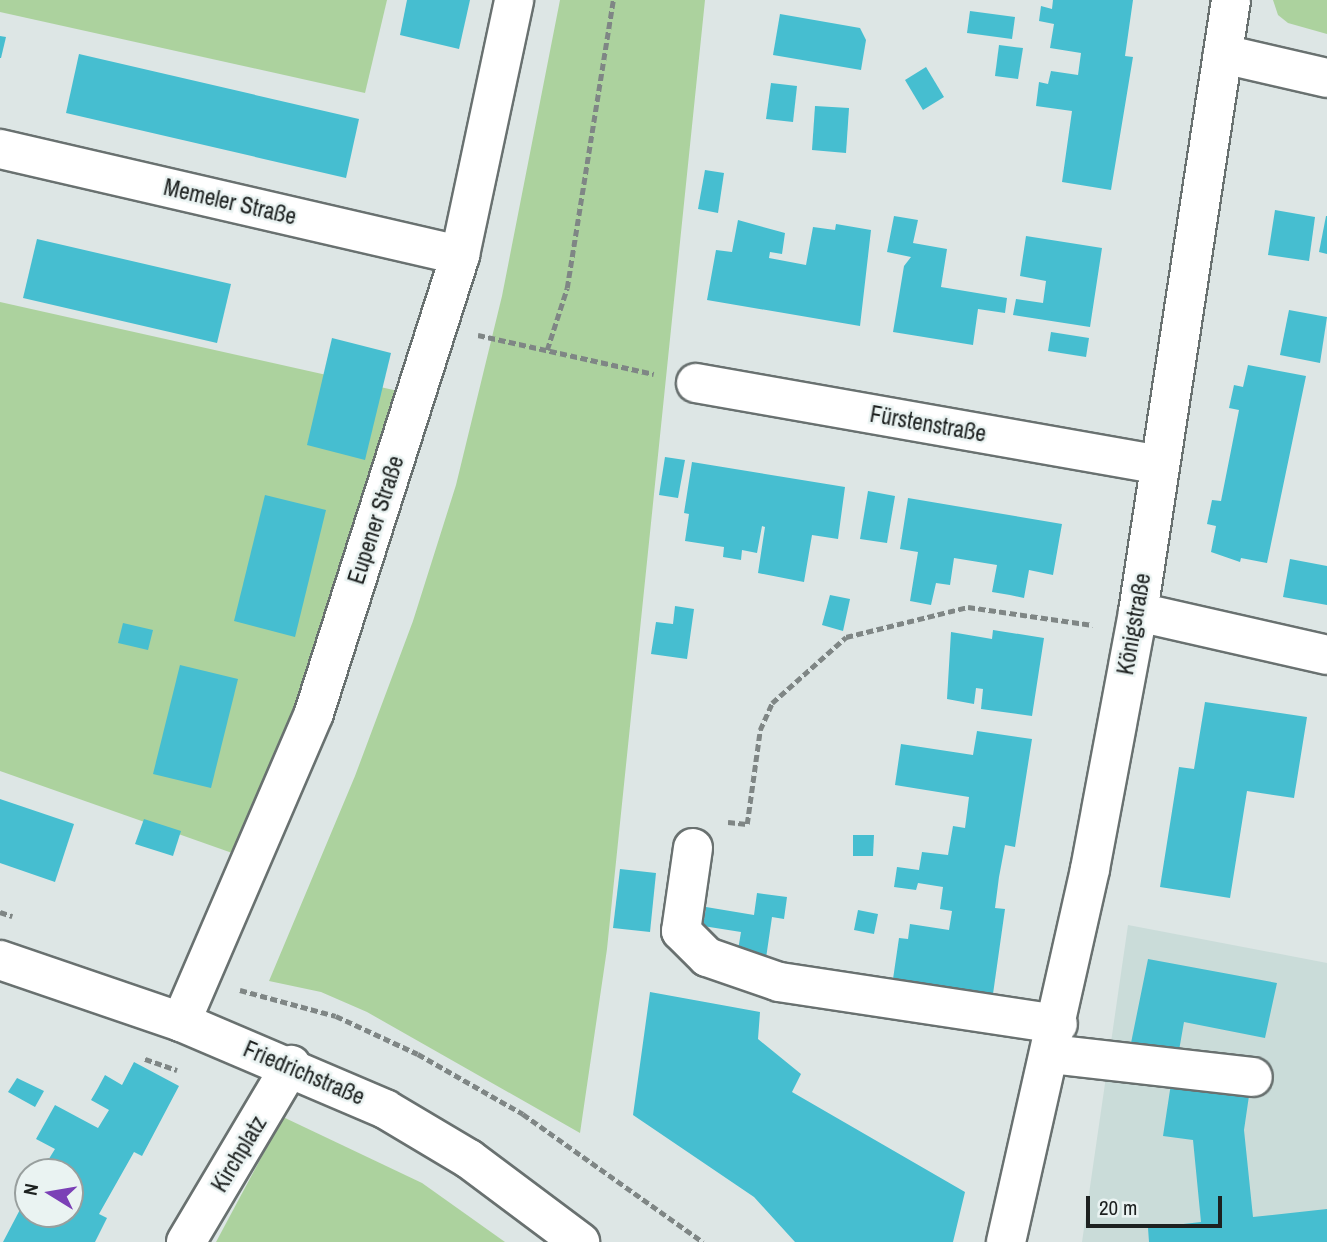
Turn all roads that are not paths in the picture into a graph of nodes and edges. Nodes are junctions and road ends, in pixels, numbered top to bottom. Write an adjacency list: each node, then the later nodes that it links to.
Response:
1 (514, 0): 6 (street, Eupener Straße)
2 (1231, 0): 3 (street, Königstraße)
3 (1223, 54): 4 (street); 8 (street, Königstraße)
4 (1327, 78)
5 (0, 149): 6 (street, Memeler Straße)
6 (460, 255): 13 (street, Eupener Straße)
7 (696, 383): 8 (street, Fürstenstraße)
8 (1160, 465): 9 (street, Königstraße)
9 (1136, 622): 10 (street); 14 (street, Königstraße)
10 (1327, 655)
11 (693, 848): 14 (street)
12 (0, 960): 13 (street, Friedrichstraße)
13 (181, 1022): 15 (street, Friedrichstraße)
14 (1054, 1039): 16 (street); 19 (street, Königstraße)
15 (291, 1065): 17 (street, Kirchplatz); 18 (street, Friedrichstraße)
16 (1253, 1077)
17 (186, 1242)
18 (580, 1242)
19 (1006, 1242)

